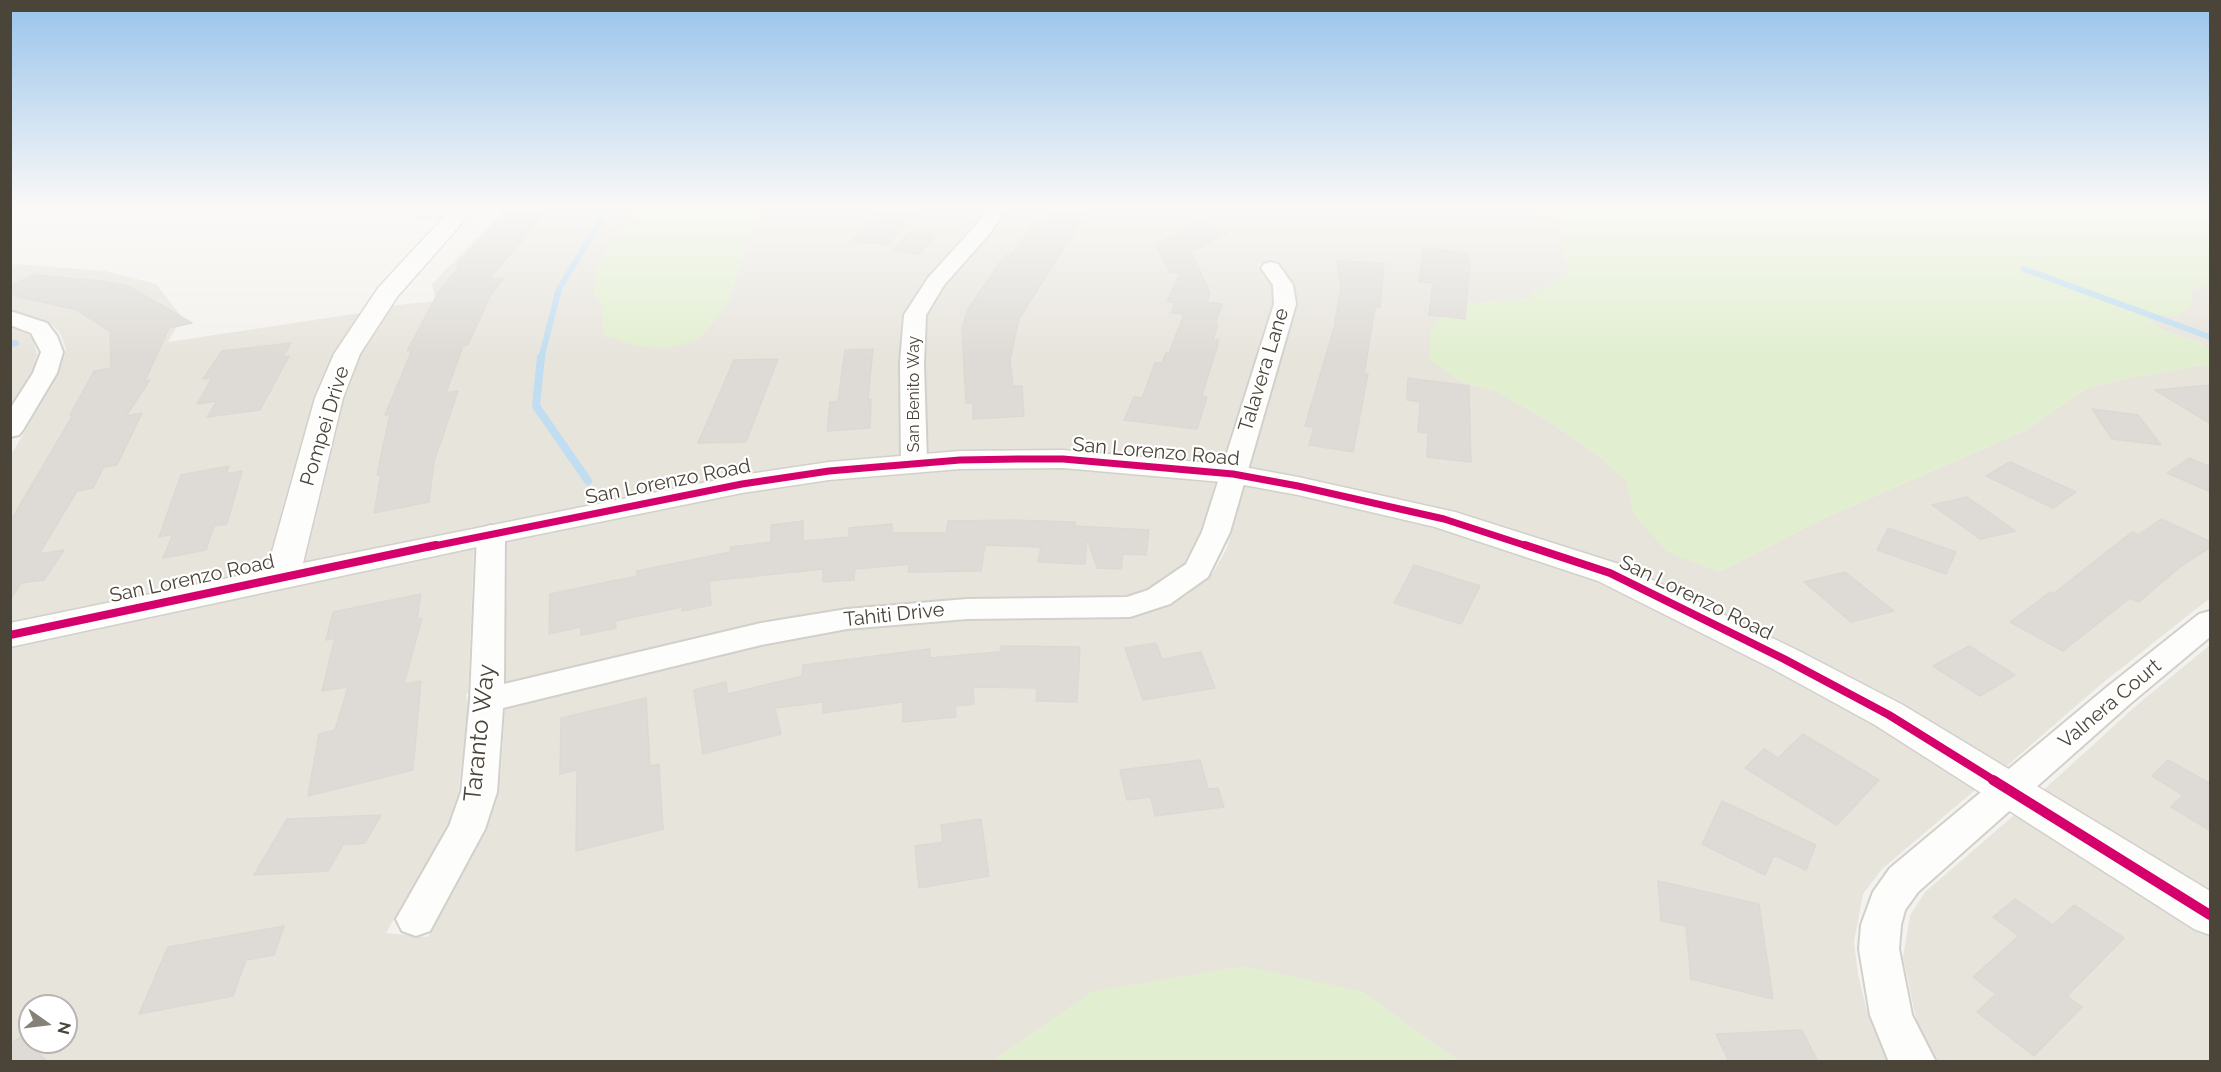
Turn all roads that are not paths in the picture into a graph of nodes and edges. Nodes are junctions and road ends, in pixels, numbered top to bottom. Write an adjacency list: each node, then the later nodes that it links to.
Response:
1 (420, 257): 9 (street, Pompei Drive)
2 (958, 257): 6 (street, San Benito Way)
3 (1271, 268): 7 (street, Talavera Lane)
4 (10, 317): 5 (street)
5 (10, 430)
6 (914, 463): 7 (street, San Lorenzo Road); 8 (street, San Lorenzo Road)
7 (1233, 474): 12 (street, Tahiti Drive); 13 (street, San Lorenzo Road)
8 (491, 534): 9 (street, San Lorenzo Road); 12 (street, Taranto Way)
9 (282, 577): 11 (street, San Lorenzo Road)
10 (2211, 621): 13 (street, Valnera Court)
11 (10, 634)
12 (486, 700): 15 (street, Taranto Way)
13 (2010, 790): 14 (street, San Lorenzo Road); 16 (street, Valnera Court)
14 (2211, 915)
15 (416, 919)
16 (1914, 1062)

